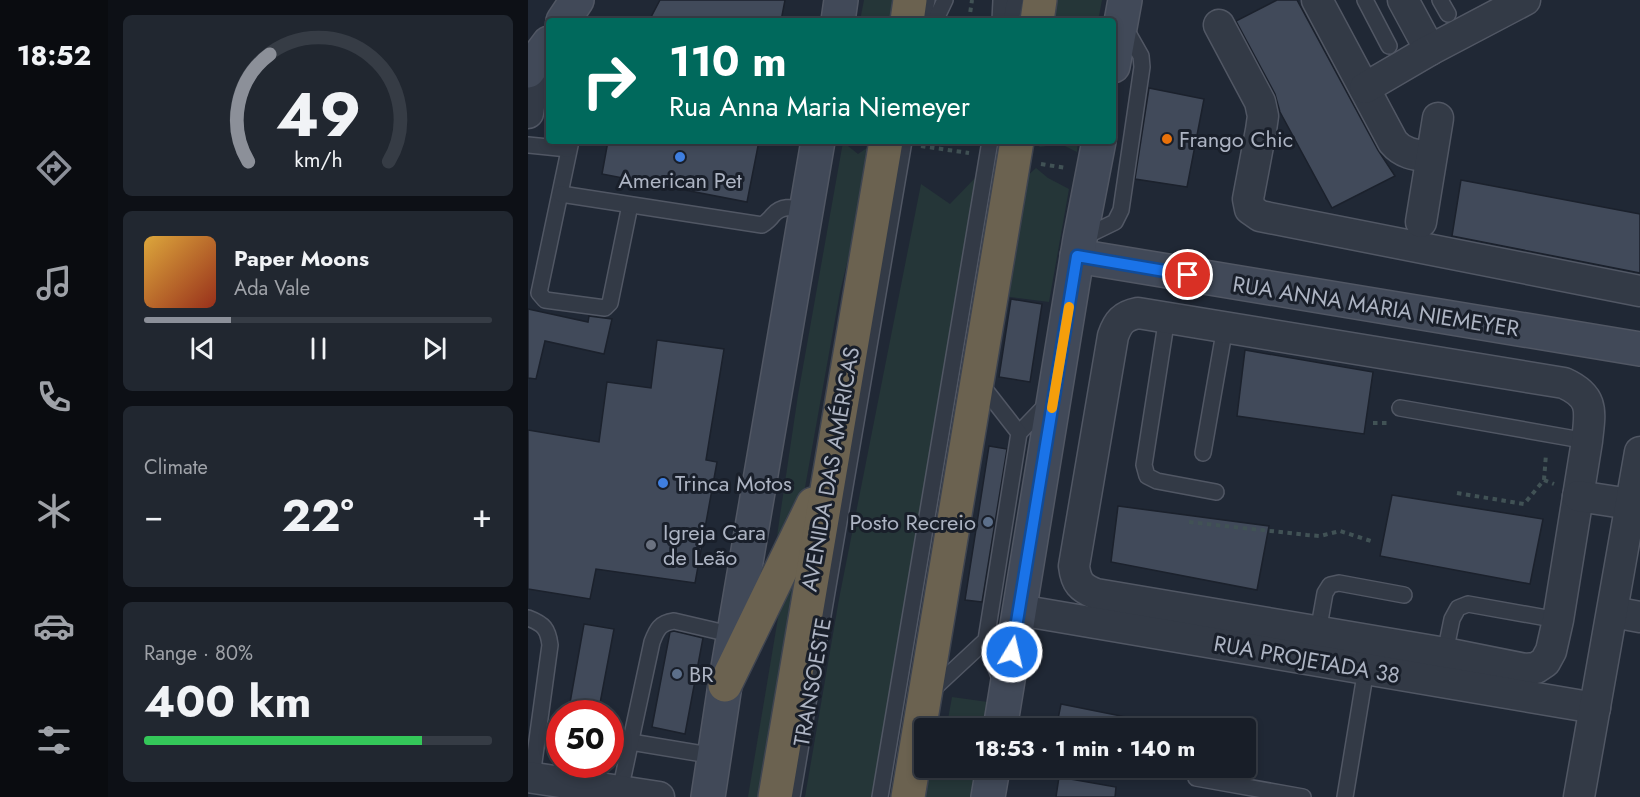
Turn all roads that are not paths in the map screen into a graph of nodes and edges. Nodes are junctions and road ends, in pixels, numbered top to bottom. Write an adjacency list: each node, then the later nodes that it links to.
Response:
1 (577, 0): 16 (main road)
2 (841, 0): 17 (main road)
3 (910, 0): 18 (highway)
4 (927, 0): 19 (lane)
5 (945, 0): 20 (lane)
6 (1001, 0): 21 (lane)
7 (1015, 0): 22 (lane)
8 (1040, 0): 23 (highway)
9 (1317, 0): 29 (street)
10 (1365, 0): 25 (lane)
11 (1403, 0): 27 (street)
12 (1440, 0): 15 (lane)
13 (1525, 0): 27 (street)
14 (1123, 11): 26 (main road); 45 (lane)
15 (1448, 14)
16 (565, 18)
17 (838, 18)
18 (907, 18)
19 (924, 18)
20 (936, 18)
21 (1000, 18)
22 (1012, 18)
23 (1037, 18)
24 (1219, 25): 46 (street)
25 (1389, 46)
26 (1116, 50)
27 (1430, 50): 29 (street)
28 (538, 59): 30 (street)
29 (1365, 88): 40 (street)
30 (528, 113)
31 (1438, 118): 40 (street)
32 (817, 144): 43 (main road)
33 (885, 144): 57 (highway, AVENIDA DAS AMÉRICAS)
34 (903, 144): 86 (lane, TRANSOESTE)
35 (989, 144): 87 (lane)
36 (1098, 144): 45 (main road)
37 (528, 145): 38 (lane)
38 (570, 145): 41 (lane)
39 (1025, 152): 50 (highway)
40 (1431, 157): 44 (street)
41 (561, 194): 42 (lane); 42 (lane)
42 (630, 205): 43 (lane)
43 (806, 210): 67 (main road)
44 (1420, 222)
45 (1078, 248): 49 (main road, RUA ANNA MARIA NIEMEYER); 51 (main road)
46 (1640, 291)
47 (1167, 317): 48 (street); 58 (lane); 66 (street)
48 (1225, 327): 54 (street); 56 (lane)
49 (1640, 349)
50 (976, 379): 53 (lane); 73 (highway)
51 (1054, 396): 53 (lane); 62 (main road)
52 (1400, 408): 54 (lane)
53 (1019, 434): 68 (lane)
54 (1587, 441): 59 (street)
55 (1640, 452): 60 (street)
56 (1203, 453)
57 (830, 470): 71 (highway); 85 (highway, AVENIDA DAS AMÉRICAS)
58 (1216, 492)
59 (1578, 496): 60 (street); 65 (street)
60 (1630, 504): 63 (street)
61 (1404, 595): 66 (lane)
62 (1019, 610): 70 (street, RUA PROJETADA 38); 72 (main road)
63 (1626, 615): 74 (street)
64 (528, 618): 76 (lane)
65 (1558, 620): 69 (street); 69 (lane)
66 (1318, 632): 69 (street)
67 (734, 635): 71 (main road); 77 (lane)
68 (986, 640): 72 (lane); 73 (lane)
69 (1445, 653)
70 (1366, 669): 74 (street, RUA PROJETADA 38); 91 (lane)
71 (725, 685): 78 (main road)
72 (1005, 693): 75 (main road)
73 (923, 699): 88 (highway)
74 (1595, 708): 92 (street)
75 (1001, 718)
76 (534, 722): 79 (lane)
77 (631, 742): 78 (lane); 82 (lane)
78 (715, 756): 84 (main road)
79 (530, 777): 82 (street)
80 (991, 778): 89 (main road)
81 (1196, 778): 90 (lane)
82 (620, 791): 83 (street)
83 (659, 797)
84 (708, 797)
85 (776, 797)
86 (792, 797)
87 (880, 797)
88 (908, 797)
89 (988, 797)
90 (1303, 797)
91 (1344, 797)
92 (1579, 797)

